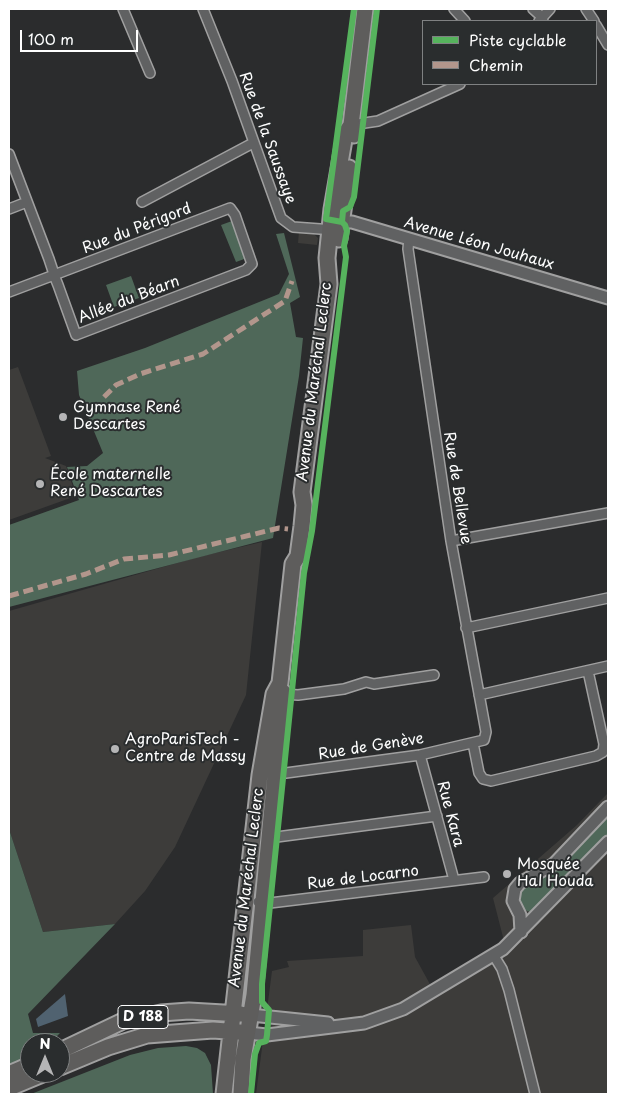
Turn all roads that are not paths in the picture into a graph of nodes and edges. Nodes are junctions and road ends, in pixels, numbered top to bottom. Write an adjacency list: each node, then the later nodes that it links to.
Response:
1 (122, 9): 13 (street)
2 (203, 9): 16 (street, Rue de la Saussaye)
3 (365, 9): 15 (main road)
4 (454, 9): 9 (street)
5 (533, 9): 8 (street)
6 (550, 9): 8 (street)
7 (586, 9): 10 (street)
8 (541, 19)
9 (464, 20)
10 (593, 20)
11 (597, 27): 12 (street)
12 (608, 45)
13 (150, 73)
14 (458, 85): 15 (street)
15 (351, 125): 22 (main road, Avenue du Maréchal Leclerc); 22 (main road)
16 (253, 143): 19 (street); 22 (street, Rue de la Saussaye)
17 (9, 154): 18 (street)
18 (27, 202): 21 (street); 24 (street)
19 (142, 202)
20 (230, 208): 24 (street, Rue du Périgord); 24 (street, Allée du Béarn)
21 (9, 209)
22 (336, 226): 23 (street, Avenue Léon Jouhaux); 34 (main road, Avenue du Maréchal Leclerc)
23 (409, 239): 26 (street, Avenue Léon Jouhaux); 28 (street, Rue de Bellevue)
24 (54, 275): 25 (street, Rue du Périgord)
25 (9, 292)
26 (608, 298)
27 (608, 514): 28 (street)
28 (451, 541): 30 (street, Rue de Bellevue)
29 (608, 598): 30 (street)
30 (466, 628): 35 (street, Rue de Bellevue)
31 (608, 666): 32 (street)
32 (588, 671): 35 (street); 37 (street)
33 (434, 675): 34 (street)
34 (282, 689): 39 (main road, Avenue du Maréchal Leclerc); 40 (main road, Avenue du Maréchal Leclerc)
35 (479, 695): 36 (street, Rue de Bellevue)
36 (484, 740): 37 (street, Rue de Genève)
37 (473, 743): 38 (street, Rue de Genève)
38 (420, 755): 40 (street, Rue de Genève); 42 (street, Rue Kara)
39 (260, 775): 40 (street, Rue de Genève); 47 (main road, Avenue du Maréchal Leclerc)
40 (276, 775): 43 (main road, Avenue du Maréchal Leclerc)
41 (608, 807): 50 (street)
42 (437, 816): 43 (street); 46 (street, Rue Kara)
43 (269, 838): 48 (main road, Avenue du Maréchal Leclerc)
44 (608, 842): 49 (street)
45 (484, 878): 46 (street, Rue de Locarno)
46 (454, 880): 48 (street, Rue de Locarno)
47 (245, 901): 48 (street, Rue de Locarno); 54 (main road, Avenue du Maréchal Leclerc)
48 (263, 903): 55 (main road, Avenue du Maréchal Leclerc)
49 (542, 911): 50 (street); 51 (street)
50 (518, 912): 51 (street); 52 (street)
51 (533, 920): 52 (street)
52 (521, 932): 53 (street)
53 (494, 956): 56 (street); 65 (street)
54 (232, 1013): 55 (main road, D 188); 57 (main road, Avenue du Maréchal Leclerc); 59 (main road, D 188)
55 (251, 1015): 56 (street); 58 (main road, Avenue du Maréchal Leclerc)
56 (348, 1025): 58 (street)
57 (230, 1031): 58 (main road, D 188); 60 (main road, D 188); 63 (main road, Avenue du Maréchal Leclerc)
58 (248, 1033): 64 (main road, Avenue du Maréchal Leclerc)
59 (70, 1045)
60 (70, 1063)
61 (21, 1083): 62 (main road)
62 (9, 1088)
63 (224, 1094)
64 (241, 1094)
65 (535, 1094)

